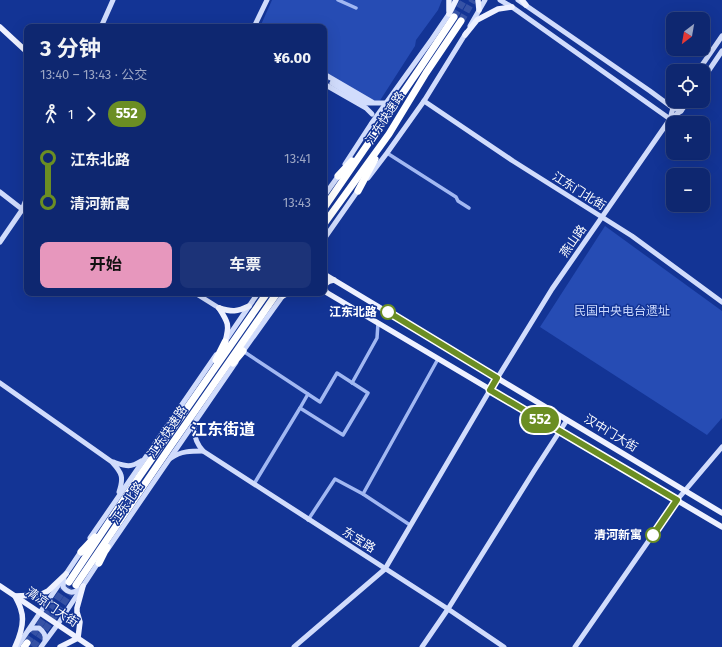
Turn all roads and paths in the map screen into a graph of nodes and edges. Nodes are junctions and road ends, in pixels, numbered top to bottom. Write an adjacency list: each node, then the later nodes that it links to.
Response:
1 (113, 0): 17 (street)
2 (267, 0): 18 (street)
3 (338, 0): 13 (street)
4 (450, 0): 15 (main road)
5 (456, 0): 15 (main road)
6 (478, 0): 14 (main road)
7 (485, 0): 14 (street)
8 (500, 0): 12 (street)
9 (518, 0): 11 (street)
10 (522, 0): 11 (main road)
11 (526, 5): 33 (street)
12 (512, 7): 20 (main road); 39 (street)
13 (356, 8)
14 (479, 10): 20 (street)
15 (452, 15): 32 (street); 45 (highway, 江东快速路)
16 (461, 21): 44 (highway, 江东快速路)
17 (102, 24)
18 (255, 24)
19 (0, 27): 22 (main road)
20 (465, 35): 30 (street)
21 (722, 36): 24 (street)
22 (24, 49)
23 (722, 51): 25 (street)
24 (703, 64)
25 (710, 69)
26 (327, 77): 28 (street)
27 (327, 79): 28 (street)
28 (331, 81): 31 (street); 34 (street)
29 (327, 86): 38 (street)
30 (424, 100): 46 (street); 55 (street, 江东门北街)
31 (366, 103): 34 (street); 38 (street)
32 (386, 103): 34 (street); 42 (street)
33 (666, 103)
34 (375, 104)
35 (673, 108): 37 (street); 40 (street, 燕山路)
36 (683, 108): 37 (street, 燕山路)
37 (681, 111): 41 (street, 燕山路)
38 (372, 114): 42 (street)
39 (666, 116)
40 (671, 116)
41 (674, 116)
42 (371, 124): 47 (street)
43 (666, 125): 55 (street, 燕山路)
44 (389, 134): 48 (highway); 56 (highway, 江东快速路)
45 (368, 143): 47 (highway); 51 (highway, 江东快速路)
46 (388, 152): 48 (street); 53 (street)
47 (338, 176): 50 (street)
48 (358, 191): 57 (street)
49 (0, 192): 54 (street)
50 (327, 192)
51 (327, 204)
52 (24, 205): 54 (street)
53 (469, 208)
54 (22, 210): 58 (street)
55 (602, 217): 66 (street, 江东门北街); 73 (street, 燕山路)
56 (327, 220)
57 (327, 235)
58 (0, 242)
59 (329, 277): 73 (main road, 汉中门大街)
60 (327, 292): 69 (main road, 汉中门大街)
61 (200, 296): 68 (street)
62 (256, 296): 67 (street, 江东北路)
63 (265, 296): 74 (highway, 江东快速路)
64 (281, 296): 76 (highway, 江东快速路)
65 (282, 296): 71 (street, 江东北路)
66 (722, 302)
67 (249, 306): 68 (main road); 70 (street, 江东北路)
68 (219, 308): 70 (main road)
69 (378, 323): 72 (main road, 汉中门大街); 77 (street)
70 (225, 342): 74 (highway); 86 (street, 江东北路)
71 (243, 351): 76 (highway); 79 (street); 82 (street, 江东北路)
72 (438, 359): 78 (main road, 汉中门大街); 91 (street)
73 (497, 378): 78 (street, 燕山路); 81 (main road, 汉中门大街)
74 (207, 379): 95 (highway, 江东快速路)
75 (0, 383): 88 (street)
76 (214, 383): 97 (highway, 江东快速路)
77 (352, 383): 79 (street); 80 (street)
78 (490, 390): 83 (main road, 汉中门大街); 98 (street, 燕山路)
79 (308, 394): 80 (street)
80 (300, 408): 89 (street)
81 (567, 420): 83 (street); 90 (main road, 汉中门大街)
82 (195, 422): 85 (street); 87 (street, 江东北路)
83 (560, 432): 93 (main road, 汉中门大街); 106 (street)
84 (722, 447): 90 (street)
85 (203, 451): 87 (street); 89 (street, 东宝路)
86 (144, 459): 88 (street); 92 (street, 江东北路)
87 (168, 460): 101 (street, 江东北路)
88 (112, 462): 92 (street)
89 (254, 484): 96 (street, 东宝路)
90 (685, 490): 93 (street); 94 (main road, 汉中门大街)
91 (363, 494): 96 (street); 98 (street)
92 (117, 498): 100 (street, 江东北路)
93 (677, 500): 99 (main road, 汉中门大街); 118 (street)
94 (722, 513)
95 (112, 517): 100 (highway); 103 (highway, 江东快速路)
96 (308, 520): 102 (street, 东宝路)
97 (119, 521): 101 (highway); 103 (highway, 江东快速路)
98 (410, 525): 102 (street, 燕山路)
99 (722, 527)
100 (81, 552): 103 (street, 江东北路)
101 (98, 563): 103 (street, 江东北路)
102 (385, 568): 106 (street, 东宝路); 115 (street, 燕山路)
103 (73, 582): 105 (main road); 107 (street, 江东北路); 108 (street, 江东北路); 110 (main road)
104 (0, 586): 105 (main road, 清凉门大街)
105 (14, 596): 107 (main road, 清凉门大街); 112 (main road)
106 (448, 609): 116 (street); 117 (street, 东宝路)
107 (40, 612): 108 (main road, 清凉门大街); 109 (street, 江东北路)
108 (58, 624): 110 (main road, 清凉门大街); 111 (street, 江东北路)
109 (27, 632): 111 (street); 112 (street, 江东北路)
110 (78, 638): 113 (main road); 114 (main road, 清凉门大街)
111 (42, 645)
112 (16, 647)
113 (60, 647)
114 (92, 647)
115 (294, 647)
116 (422, 647)
117 (504, 647)
118 (575, 647)

